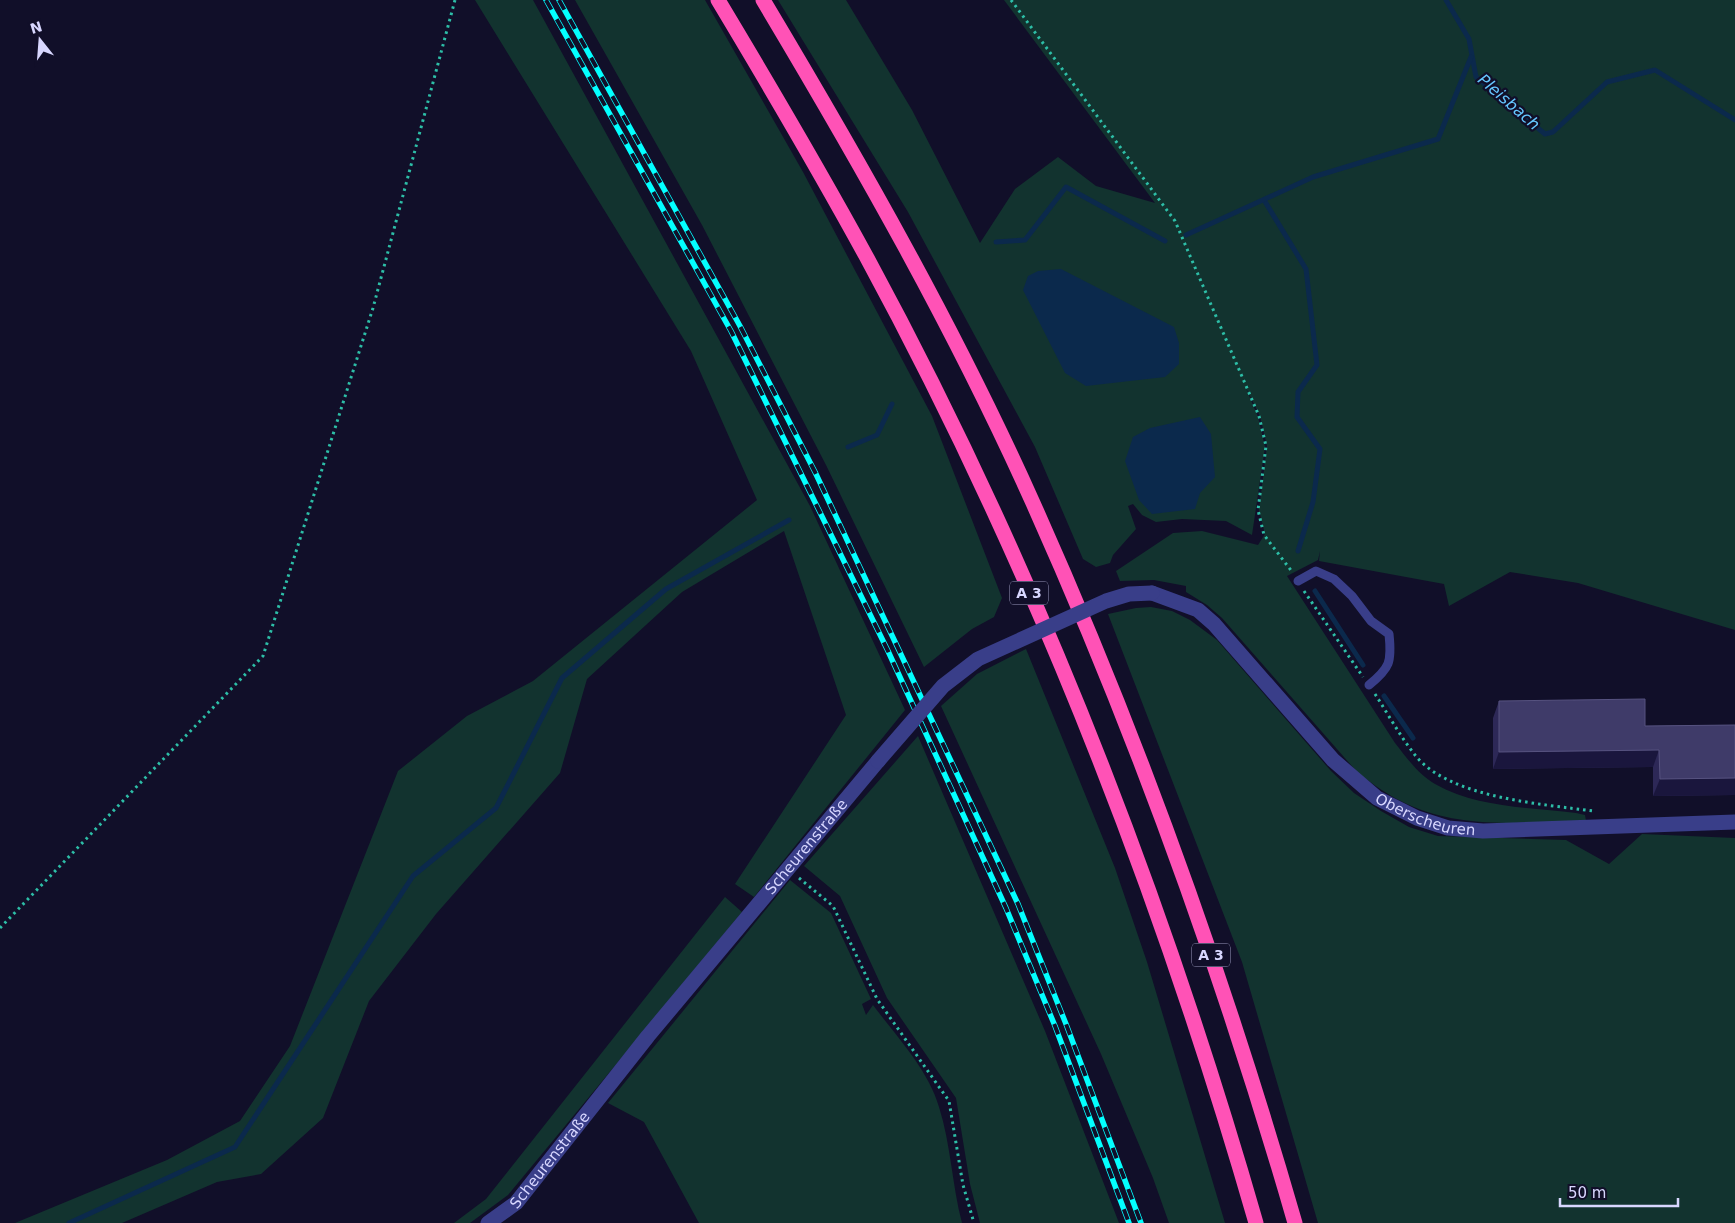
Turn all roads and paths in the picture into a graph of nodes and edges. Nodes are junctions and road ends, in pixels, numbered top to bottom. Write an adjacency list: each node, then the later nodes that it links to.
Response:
1 (455, 0): 11 (path)
2 (718, 0): 14 (highway, A 3)
3 (764, 0): 15 (highway, A 3)
4 (1011, 0): 5 (path)
5 (1298, 581): 7 (path); 7 (lane)
6 (1198, 610): 9 (street, Oberscheuren); 10 (street, Scheurenstraße, bridge)
7 (1368, 685): 9 (path)
8 (1735, 822): 9 (street, Oberscheuren)
9 (1609, 827)
10 (789, 869): 12 (street, Scheurenstraße); 13 (path)
11 (0, 928)
12 (488, 1223)
13 (974, 1223)
14 (1256, 1223)
15 (1295, 1223)

